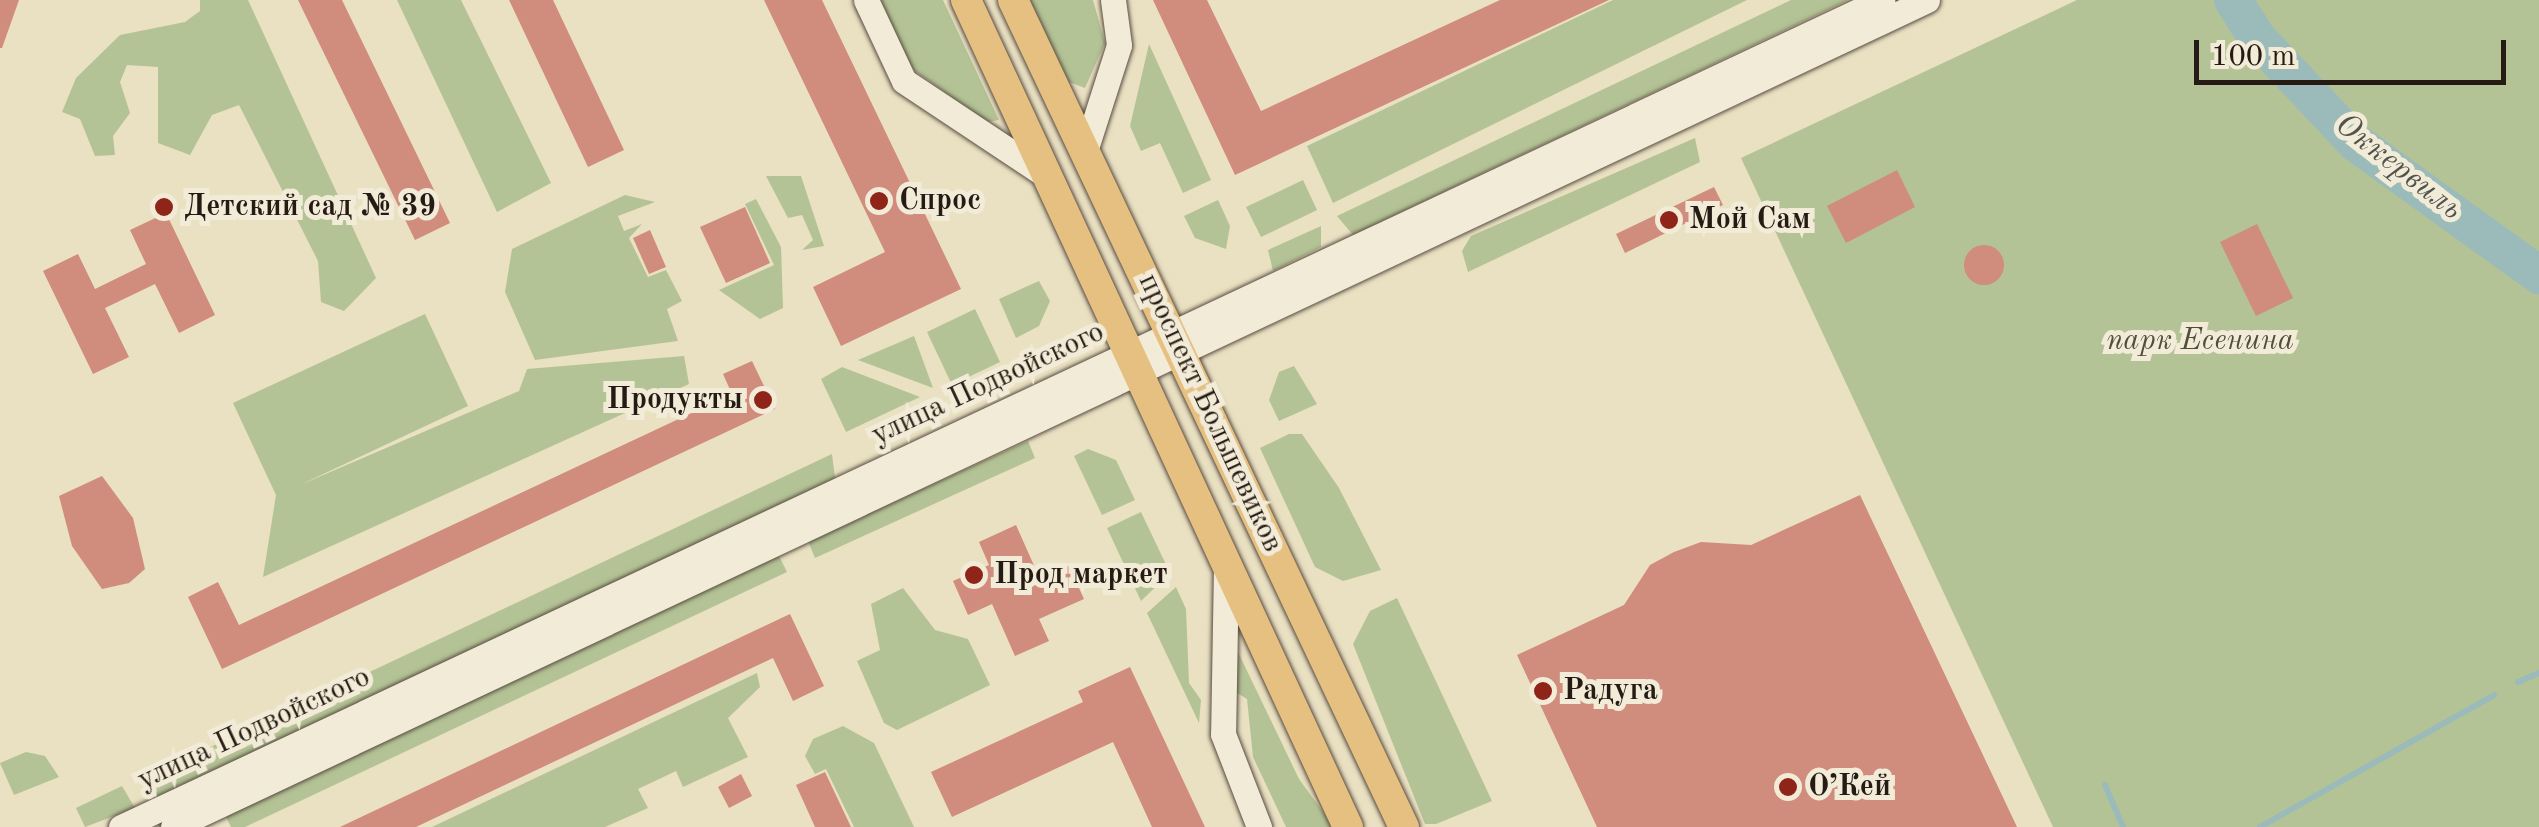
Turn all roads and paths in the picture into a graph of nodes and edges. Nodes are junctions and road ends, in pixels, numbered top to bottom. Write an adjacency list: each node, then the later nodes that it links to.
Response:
1 (866, 0): 8 (street)
2 (966, 0): 8 (main road, проспект Большевиков)
3 (1013, 0): 7 (main road, проспект Большевиков)
4 (1114, 0): 7 (street)
5 (1882, 0): 9 (street, улица Подвойского)
6 (1927, 0): 9 (street, улица Подвойского)
7 (1086, 148): 9 (main road, проспект Большевиков)
8 (1042, 172): 10 (main road, проспект Большевиков)
9 (1177, 342): 10 (street, улица Подвойского); 16 (main road, проспект Большевиков)
10 (1131, 364): 11 (main road, проспект Большевиков); 12 (street, улица Подвойского); 13 (street, улица Подвойского)
11 (1226, 567): 14 (street); 15 (main road, проспект Большевиков)
12 (121, 827)
13 (173, 827)
14 (1259, 827)
15 (1348, 827)
16 (1404, 827)

